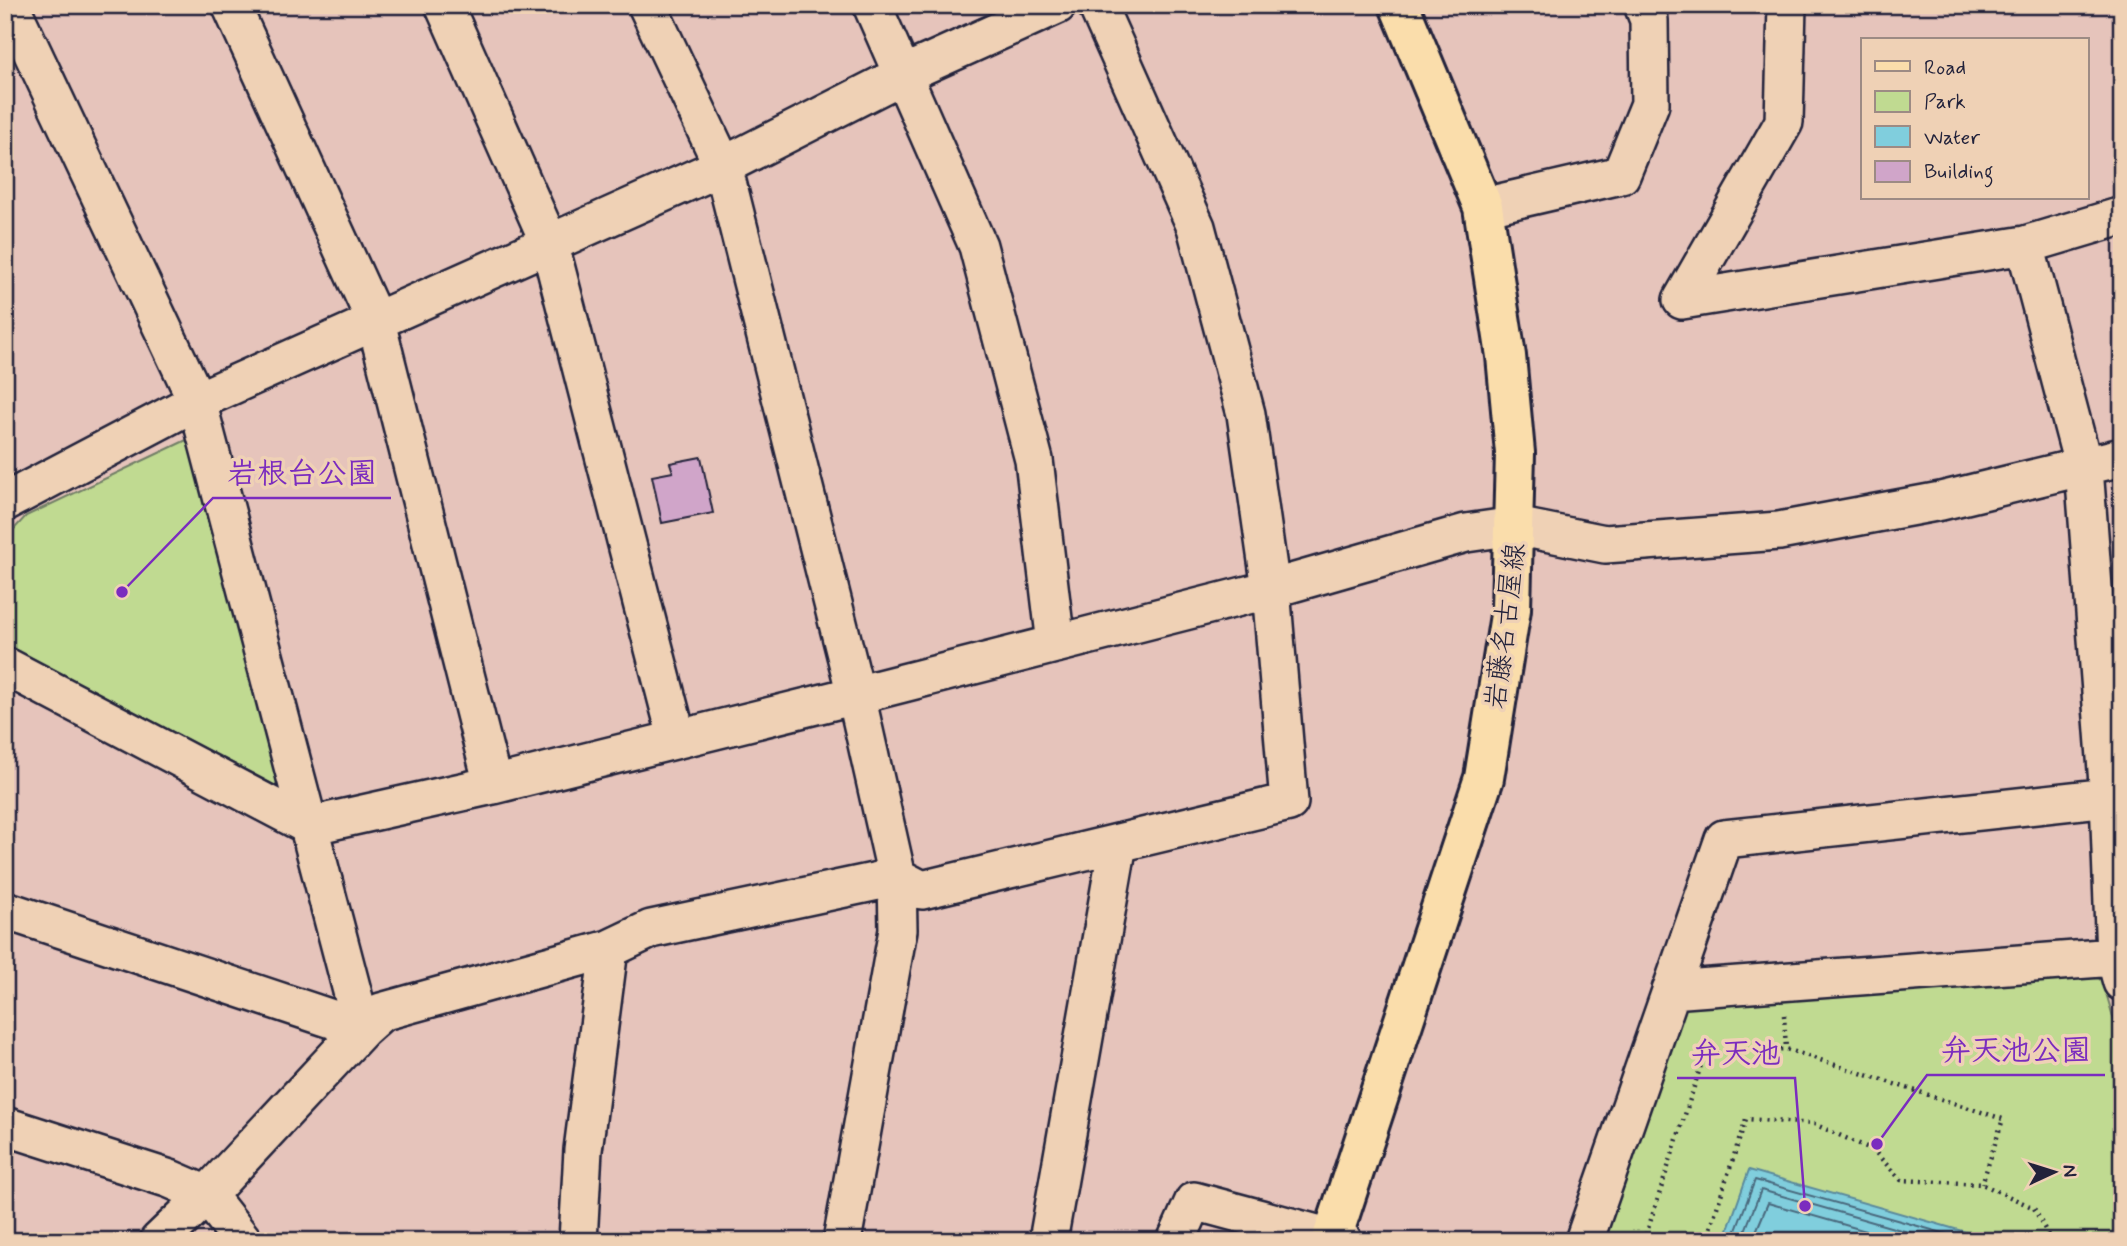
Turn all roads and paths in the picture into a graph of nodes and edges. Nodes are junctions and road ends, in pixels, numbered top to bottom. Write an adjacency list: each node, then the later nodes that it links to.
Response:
1 (10, 5): 18 (street)
2 (231, 5): 17 (street)
3 (444, 5): 15 (street)
4 (648, 5): 12 (street)
5 (872, 5): 11 (street)
6 (1057, 5): 11 (street)
7 (1097, 5): 23 (street)
8 (1399, 5): 13 (main road, 岩藤名古屋線)
9 (1643, 5): 13 (street)
10 (1787, 5): 16 (street)
11 (904, 74): 12 (street); 24 (street)
12 (723, 166): 15 (street); 26 (street)
13 (1483, 208): 22 (main road, 岩藤名古屋線)
14 (2122, 216): 16 (street)
15 (549, 242): 17 (street); 27 (street)
16 (2025, 245): 20 (street)
17 (376, 322): 18 (street); 28 (street)
18 (197, 401): 21 (street); 30 (street)
19 (2122, 457): 20 (street)
20 (2084, 468): 22 (street); 29 (street)
21 (5, 502)
22 (1515, 526): 23 (street); 41 (main road, 岩藤名古屋線)
23 (1271, 589): 24 (street); 31 (street)
24 (1056, 644): 26 (street)
25 (5, 666): 30 (street)
26 (856, 695): 27 (street); 32 (street)
27 (677, 738): 28 (street)
28 (493, 785): 30 (street)
29 (2109, 797): 35 (street); 36 (street)
30 (309, 826): 37 (street)
31 (1118, 844): 32 (street); 46 (street)
32 (897, 877): 34 (street); 45 (street)
33 (5, 910): 37 (street)
34 (609, 949): 37 (street); 44 (street)
35 (2118, 970): 36 (street)
36 (1671, 990): 48 (street)
37 (362, 1028): 40 (street)
38 (5, 1126): 40 (street)
39 (1982, 1184): 49 (path); 50 (path); 51 (path)
40 (207, 1195): 42 (street); 43 (street)
41 (1335, 1240): 47 (street)
42 (159, 1241)
43 (243, 1241)
44 (578, 1241)
45 (842, 1241)
46 (1048, 1241)
47 (1176, 1241)
48 (1584, 1241)
49 (1644, 1241)
50 (1706, 1241)
51 (2051, 1241)

